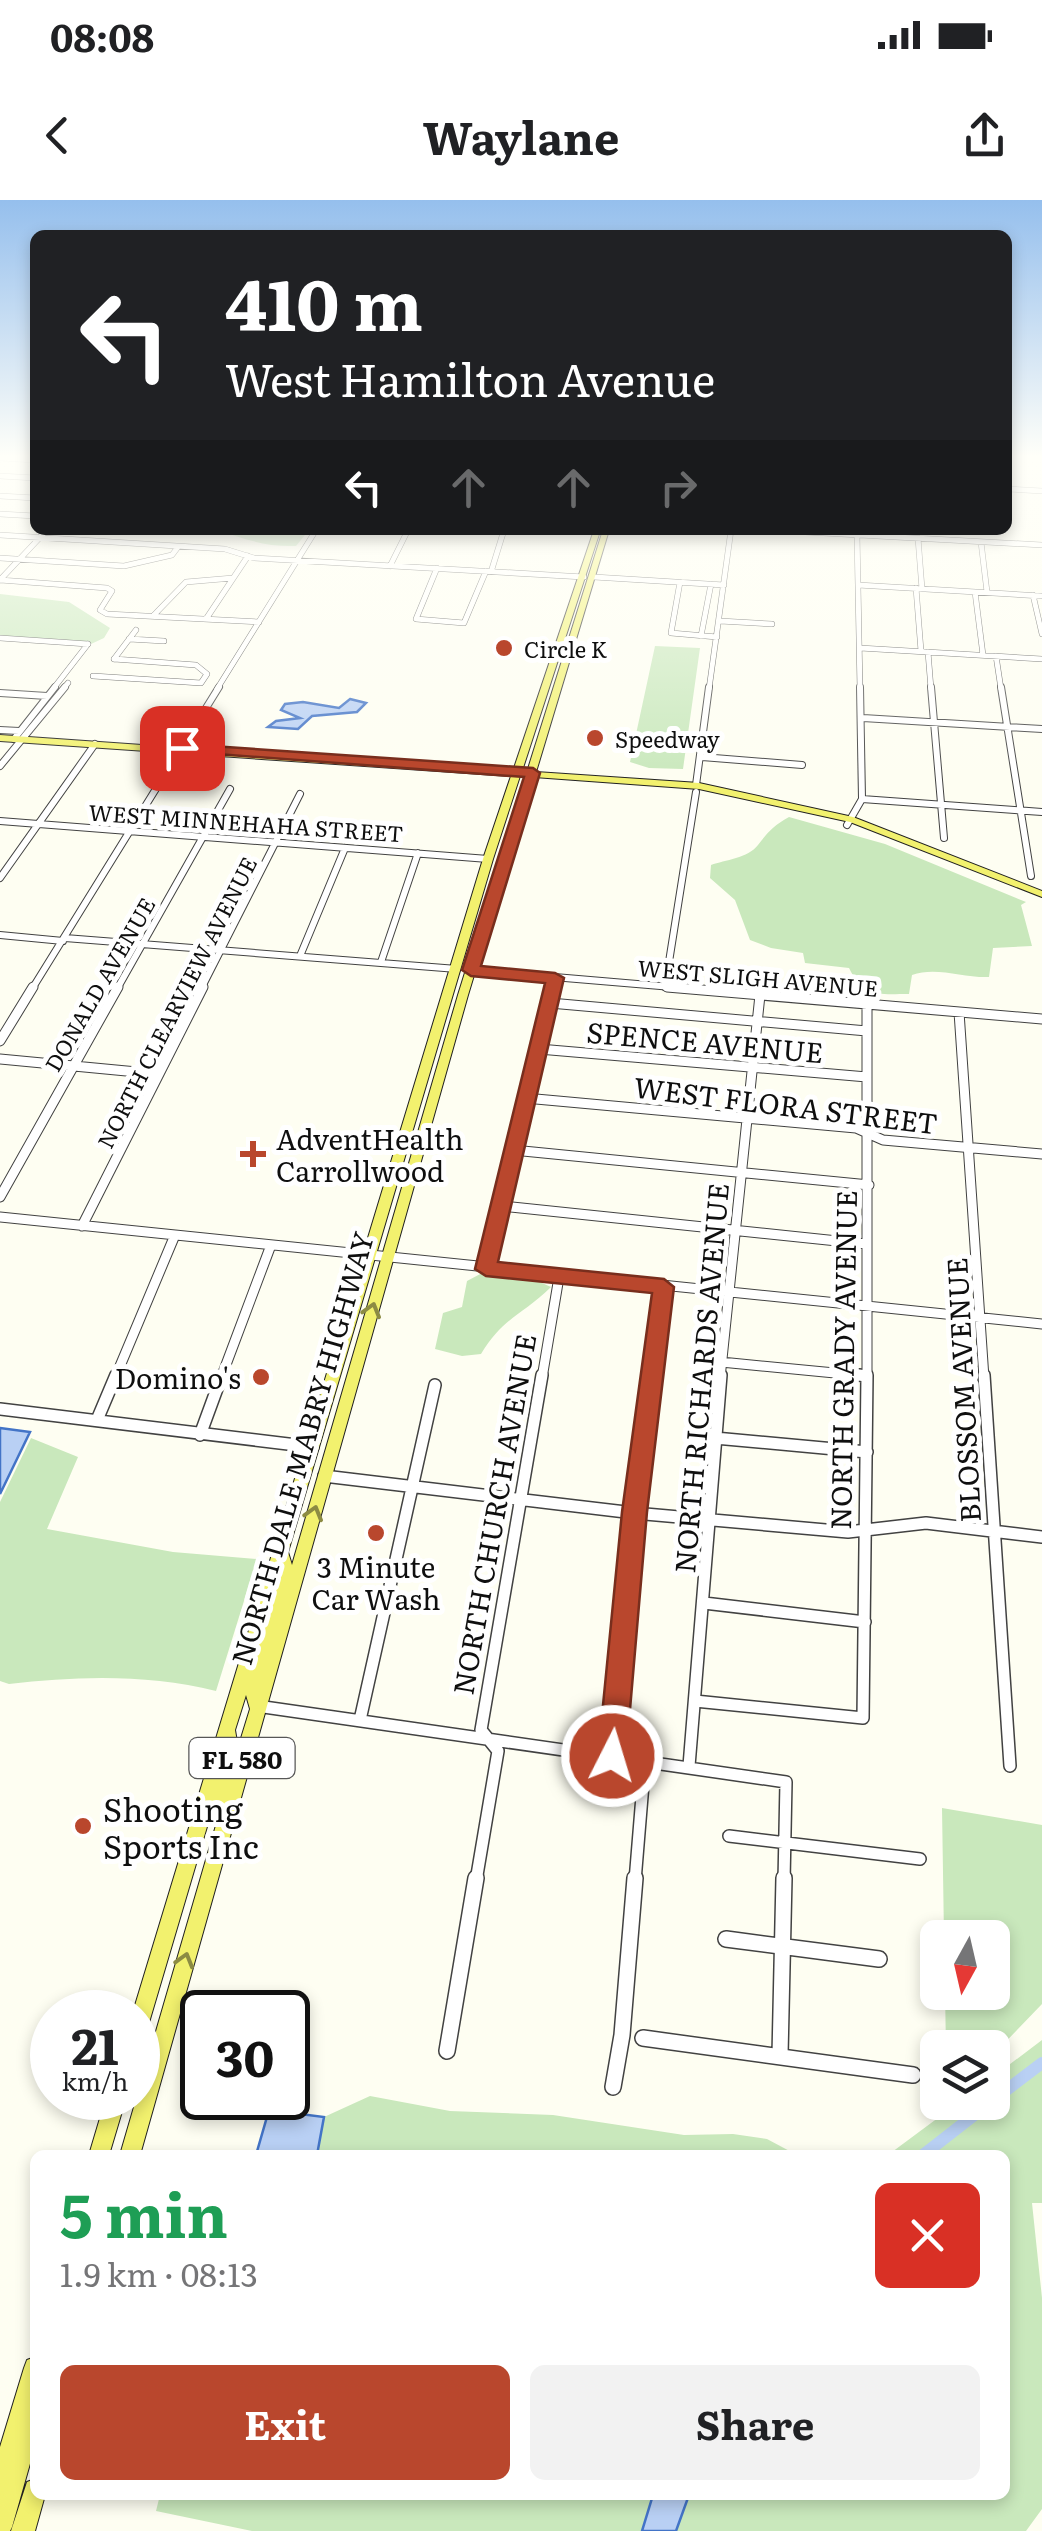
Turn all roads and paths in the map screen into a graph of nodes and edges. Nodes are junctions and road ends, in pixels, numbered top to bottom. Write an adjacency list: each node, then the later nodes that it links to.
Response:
1 (242, 565): 14 (street)
2 (294, 565): 31 (street)
3 (371, 565): 10 (street)
4 (490, 565): 12 (street)
5 (592, 565): 13 (main road, NORTH DALE MABRY HIGHWAY / FL 580)
6 (727, 565): 18 (street)
7 (858, 565): 19 (street)
8 (919, 565): 20 (street)
9 (984, 565): 22 (street)
10 (390, 566): 11 (street)
11 (438, 568): 12 (street); 12 (street)
12 (488, 571): 13 (street)
13 (589, 577): 16 (street); 25 (main road, NORTH DALE MABRY HIGHWAY / FL 580); 27 (main road, NORTH DALE MABRY HIGHWAY / FL 580)
14 (234, 578): 28 (street); 29 (street)
15 (0, 580): 28 (street)
16 (680, 582): 17 (street); 38 (street)
17 (711, 584): 18 (street); 38 (street)
18 (724, 585): 30 (street)
19 (858, 585): 20 (street); 44 (street)
20 (919, 588): 21 (street); 45 (street)
21 (975, 592): 22 (street); 46 (street)
22 (987, 592): 23 (street)
23 (1033, 595): 24 (street); 37 (street)
24 (1042, 596)
25 (574, 605): 27 (main road); 34 (main road, NORTH DALE MABRY HIGHWAY / FL 580)
26 (748, 612): 32 (street)
27 (582, 614): 36 (main road, NORTH DALE MABRY HIGHWAY / FL 580)
28 (152, 616): 29 (street)
29 (206, 619): 31 (street)
30 (720, 621): 32 (street); 40 (street)
31 (259, 622): 52 (street)
32 (747, 623): 33 (street)
33 (772, 624)
34 (568, 625): 36 (main road); 43 (main road, NORTH DALE MABRY HIGHWAY / FL 580)
35 (136, 630): 41 (street)
36 (576, 634): 56 (main road, NORTH DALE MABRY HIGHWAY / FL 580)
37 (1042, 634)
38 (701, 636): 40 (street)
39 (0, 638): 58 (street)
40 (717, 638): 69 (street)
41 (130, 639): 42 (street); 49 (street)
42 (164, 641)
43 (560, 647): 55 (main road, NORTH DALE MABRY HIGHWAY / FL 580); 56 (main road)
44 (860, 648): 45 (street); 60 (street)
45 (924, 652): 46 (street); 61 (street)
46 (983, 655): 47 (street)
47 (996, 656): 48 (street); 62 (street)
48 (1042, 659)
49 (154, 662): 50 (street); 53 (street)
50 (207, 674): 52 (street); 53 (street)
51 (93, 676): 53 (street)
52 (226, 676): 68 (street)
53 (144, 680)
54 (68, 683): 65 (street)
55 (545, 684): 59 (main road); 72 (main road, NORTH DALE MABRY HIGHWAY / FL 580)
56 (560, 684): 59 (main road, NORTH DALE MABRY HIGHWAY / FL 580)
57 (0, 692): 58 (street)
58 (47, 696): 65 (street)
59 (557, 699): 73 (main road, NORTH DALE MABRY HIGHWAY / FL 580)
60 (863, 718): 61 (street); 77 (street)
61 (934, 722): 62 (street); 78 (street)
62 (1008, 727): 63 (street); 79 (street)
63 (1042, 729)
64 (0, 730): 65 (street)
65 (18, 736): 66 (main road); 67 (main road); 71 (street)
66 (0, 738)
67 (95, 744): 68 (main road); 83 (street)
68 (181, 750): 72 (main road); 84 (street)
69 (702, 757): 70 (street); 75 (street)
70 (802, 765)
71 (0, 766)
72 (516, 775): 73 (main road); 90 (main road, NORTH DALE MABRY HIGHWAY / FL 580)
73 (532, 776): 75 (main road); 75 (main road); 103 (main road, NORTH DALE MABRY HIGHWAY / FL 580)
74 (230, 789): 85 (street, DONALD AVENUE)
75 (696, 789): 82 (main road); 82 (main road); 105 (street)
76 (300, 794): 87 (street, NORTH CLEARVIEW AVENUE)
77 (862, 799): 78 (street); 82 (street)
78 (941, 805): 79 (street); 86 (street)
79 (1021, 810): 80 (street); 91 (street)
80 (1042, 812)
81 (0, 821): 83 (street, WEST MINNEHAHA STREET)
82 (850, 822): 93 (main road); 95 (main road)
83 (38, 824): 84 (street, WEST MINNEHAHA STREET); 92 (street)
84 (129, 832): 85 (street, WEST MINNEHAHA STREET); 97 (street)
85 (203, 837): 87 (street, WEST MINNEHAHA STREET); 98 (street, DONALD AVENUE)
86 (944, 838)
87 (277, 843): 88 (street, WEST MINNEHAHA STREET); 99 (street, NORTH CLEARVIEW AVENUE)
88 (345, 848): 89 (street, WEST MINNEHAHA STREET); 100 (street)
89 (418, 853): 90 (street, WEST MINNEHAHA STREET); 101 (street)
90 (488, 859): 94 (main road, NORTH DALE MABRY HIGHWAY / FL 580)
91 (1032, 876)
92 (0, 878)
93 (1042, 894)
94 (478, 898): 102 (main road, NORTH DALE MABRY HIGHWAY / FL 580); 103 (main road)
95 (1042, 902)
96 (0, 935): 97 (street)
97 (64, 939): 98 (street); 114 (street)
98 (142, 944): 99 (street); 118 (street, DONALD AVENUE)
99 (223, 949): 100 (street); 120 (street, NORTH CLEARVIEW AVENUE)
100 (300, 956): 101 (street)
101 (381, 962): 102 (street)
102 (457, 969): 113 (main road, NORTH DALE MABRY HIGHWAY / FL 580); 115 (main road)
103 (471, 970): 104 (street, WEST SLIGH AVENUE); 115 (main road, NORTH DALE MABRY HIGHWAY / FL 580)
104 (555, 978): 105 (street, WEST SLIGH AVENUE); 107 (street)
105 (665, 987): 106 (street, WEST SLIGH AVENUE)
106 (760, 994): 108 (street, WEST SLIGH AVENUE); 111 (street, NORTH RICHARDS AVENUE)
107 (550, 1003): 111 (street); 116 (street)
108 (867, 1004): 109 (street, WEST SLIGH AVENUE); 112 (street, NORTH GRADY AVENUE)
109 (958, 1012): 110 (street, WEST SLIGH AVENUE); 127 (street, BLOSSOM AVENUE)
110 (1042, 1019)
111 (757, 1022): 112 (street); 119 (street, NORTH RICHARDS AVENUE)
112 (867, 1030): 121 (street, NORTH GRADY AVENUE)
113 (437, 1034): 124 (main road); 126 (main road, NORTH DALE MABRY HIGHWAY / FL 580)
114 (0, 1041)
115 (450, 1043): 124 (main road, NORTH DALE MABRY HIGHWAY / FL 580)
116 (539, 1049): 119 (street, SPENCE AVENUE); 122 (street)
117 (0, 1060): 118 (street)
118 (72, 1066): 120 (street); 133 (street, DONALD AVENUE)
119 (749, 1068): 121 (street, SPENCE AVENUE); 123 (street, NORTH RICHARDS AVENUE)
120 (158, 1074): 136 (street, NORTH CLEARVIEW AVENUE)
121 (868, 1078): 125 (street, NORTH GRADY AVENUE)
122 (524, 1098): 123 (street, WEST FLORA STREET); 128 (street)
123 (745, 1119): 125 (street, WEST FLORA STREET); 130 (street, NORTH RICHARDS AVENUE)
124 (426, 1124): 131 (main road, NORTH DALE MABRY HIGHWAY / FL 580)
125 (868, 1134): 127 (street, WEST FLORA STREET); 132 (street, NORTH GRADY AVENUE)
126 (405, 1139): 131 (main road); 141 (main road, NORTH DALE MABRY HIGHWAY / FL 580)
127 (969, 1147): 129 (street, WEST FLORA STREET); 147 (street, BLOSSOM AVENUE)
128 (514, 1150): 130 (street); 134 (street)
129 (1042, 1154)
130 (740, 1172): 132 (street); 137 (street, NORTH RICHARDS AVENUE)
131 (410, 1180): 141 (main road, NORTH DALE MABRY HIGHWAY / FL 580)
132 (869, 1185): 139 (street, NORTH GRADY AVENUE)
133 (0, 1197)
134 (502, 1206): 137 (street); 142 (street)
135 (0, 1217): 136 (street)
136 (82, 1226): 138 (street)
137 (734, 1232): 139 (street); 145 (street, NORTH RICHARDS AVENUE)
138 (176, 1235): 140 (street); 154 (street)
139 (866, 1244): 146 (street, NORTH GRADY AVENUE)
140 (271, 1245): 141 (street); 155 (street)
141 (378, 1257): 142 (street); 150 (main road, NORTH DALE MABRY HIGHWAY / FL 580); 159 (main road, NORTH DALE MABRY HIGHWAY / FL 580, one-way to 141)
142 (486, 1269): 143 (street)
143 (559, 1277): 144 (street); 161 (street, NORTH CHURCH AVENUE)
144 (664, 1287): 145 (street); 162 (street)
145 (727, 1295): 146 (street); 149 (street, NORTH RICHARDS AVENUE)
146 (868, 1309): 147 (street); 151 (street, NORTH GRADY AVENUE)
147 (981, 1318): 148 (street); 164 (street, BLOSSOM AVENUE)
148 (1042, 1324)
149 (721, 1362): 151 (street); 156 (street, NORTH RICHARDS AVENUE)
150 (336, 1366): 157 (main road, NORTH DALE MABRY HIGHWAY / FL 580); 159 (main road)
151 (866, 1376): 158 (street, NORTH GRADY AVENUE)
152 (434, 1386): 160 (street)
153 (0, 1409): 154 (street)
154 (97, 1420): 155 (street)
155 (200, 1435): 157 (street)
156 (715, 1438): 158 (street); 163 (street, NORTH RICHARDS AVENUE)
157 (313, 1446): 167 (main road, NORTH DALE MABRY HIGHWAY / FL 580)
158 (867, 1452): 165 (street, NORTH GRADY AVENUE)
159 (324, 1476): 160 (street); 171 (main road, NORTH DALE MABRY HIGHWAY / FL 580, one-way to 159)
160 (412, 1485): 161 (street); 172 (street)
161 (519, 1498): 162 (street); 174 (street, NORTH CHURCH AVENUE)
162 (634, 1512): 163 (street); 175 (street)
163 (707, 1520): 165 (street); 168 (street, NORTH RICHARDS AVENUE)
164 (992, 1530): 165 (street); 166 (street); 178 (street, BLOSSOM AVENUE)
165 (864, 1534): 169 (street, NORTH GRADY AVENUE)
166 (1042, 1537)
167 (280, 1552): 171 (main road); 173 (main road, NORTH DALE MABRY HIGHWAY / FL 580)
168 (704, 1603): 169 (street); 170 (street, NORTH RICHARDS AVENUE)
169 (865, 1622): 170 (street, NORTH GRADY AVENUE)
170 (695, 1701): 177 (street, NORTH RICHARDS AVENUE)
171 (257, 1706): 172 (street); 179 (main road, NORTH DALE MABRY HIGHWAY / FL 580)
172 (360, 1720): 174 (street)
173 (226, 1729): 179 (main road); 186 (main road, NORTH DALE MABRY HIGHWAY / FL 580)
174 (488, 1739): 175 (street); 188 (street, NORTH CHURCH AVENUE)
175 (612, 1756): 176 (street)
176 (644, 1760): 177 (street); 191 (street)
177 (689, 1766): 181 (street)
178 (1010, 1766)
179 (224, 1824): 194 (main road, NORTH DALE MABRY HIGHWAY / FL 580, one-way to 179)
180 (729, 1836): 181 (street)
181 (784, 1843): 182 (street); 184 (street)
182 (920, 1859)
183 (726, 1939): 184 (street)
184 (782, 1944): 185 (street); 189 (street)
185 (880, 1959)
186 (149, 1990)
187 (642, 2038): 189 (street)
188 (447, 2051)
189 (780, 2055): 190 (street)
190 (913, 2075)
191 (614, 2087)
192 (109, 2120): 193 (main road)
193 (100, 2150)
194 (131, 2150)
195 (30, 2393): 197 (main road)
196 (30, 2425): 199 (main road)
197 (0, 2484)
198 (32, 2500): 200 (main road)
199 (0, 2527)
200 (24, 2531)

